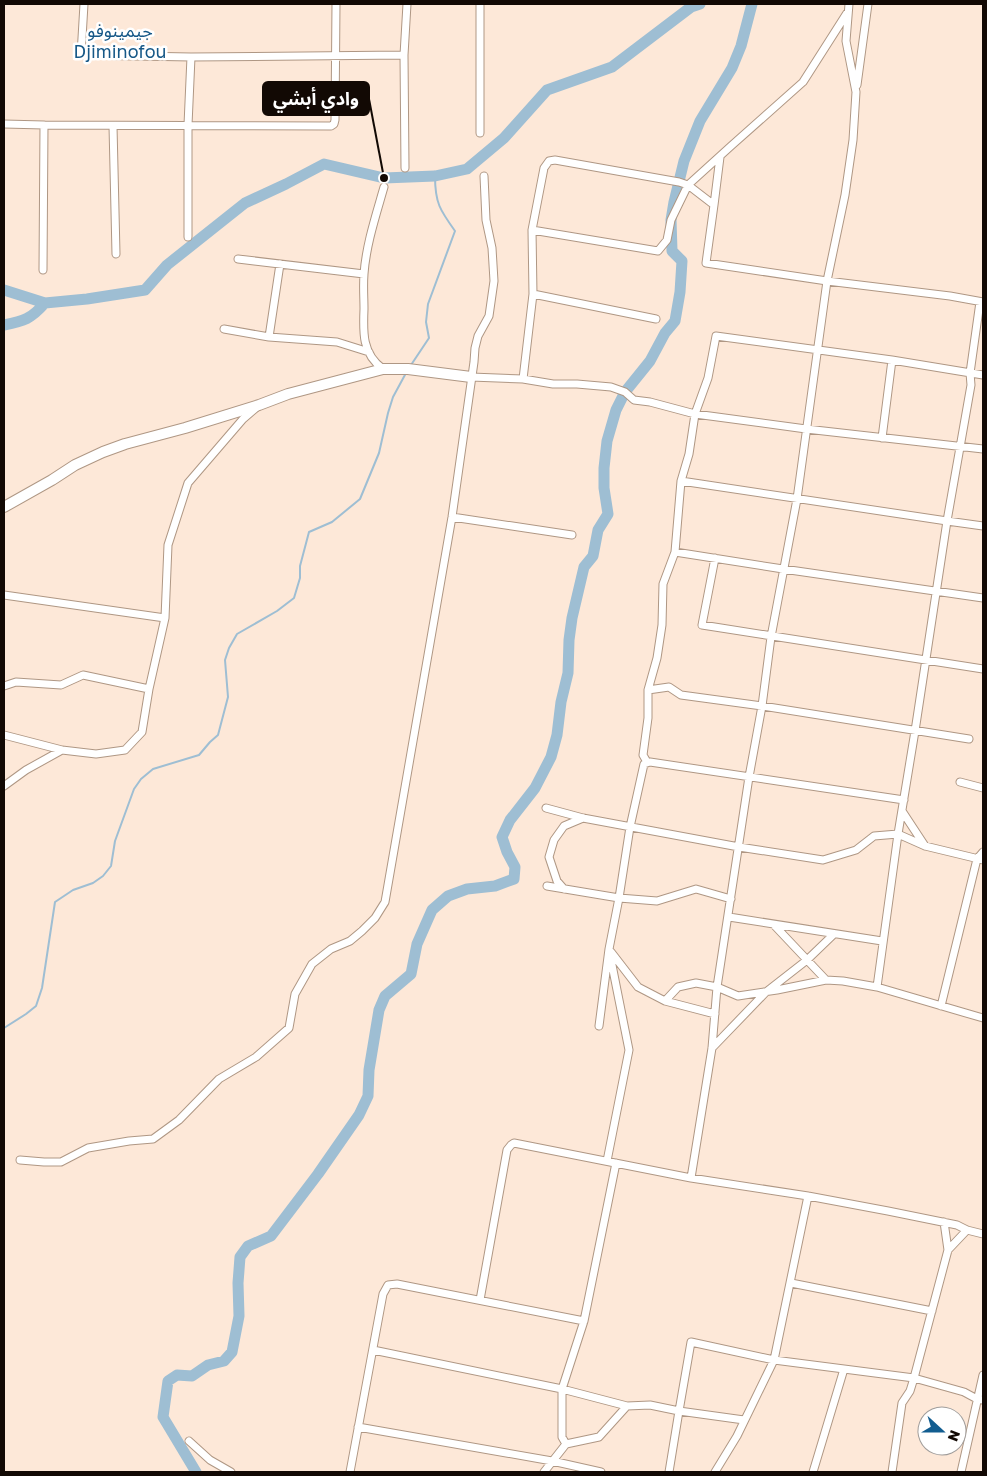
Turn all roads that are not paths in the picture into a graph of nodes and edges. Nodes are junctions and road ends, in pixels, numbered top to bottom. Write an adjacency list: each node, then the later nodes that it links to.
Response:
1 (84, 4): 10 (street)
2 (336, 4): 9 (street)
3 (407, 4): 8 (street)
4 (480, 4): 16 (street)
5 (849, 4): 7 (street)
6 (868, 4): 11 (street)
7 (848, 12): 11 (street); 17 (street)
8 (404, 55): 9 (street); 18 (street)
9 (335, 56): 10 (street); 14 (street)
10 (191, 58): 14 (street)
11 (856, 92): 30 (street)
12 (4, 124): 13 (street)
13 (44, 125): 15 (street); 28 (street)
14 (188, 125): 15 (street); 24 (street)
15 (113, 126): 25 (street)
16 (480, 133)
17 (720, 157): 20 (street); 22 (street)
18 (405, 168)
19 (484, 176): 42 (street)
20 (688, 185): 22 (street); 23 (street); 23 (street)
21 (384, 187): 29 (street)
22 (714, 205): 30 (street)
23 (532, 230): 31 (street)
24 (188, 237)
25 (116, 254)
26 (238, 259): 27 (street)
27 (280, 264): 29 (street); 35 (street)
28 (43, 270)
29 (364, 274): 37 (street)
30 (827, 281): 32 (street); 36 (street)
31 (533, 294): 33 (street); 43 (street)
32 (982, 302): 40 (street)
33 (656, 319)
34 (224, 329): 35 (street)
35 (269, 337): 37 (street)
36 (816, 351): 38 (street); 45 (street); 46 (street)
37 (369, 352): 39 (street)
38 (892, 360): 40 (street); 47 (street)
39 (383, 369): 42 (street); 44 (street)
40 (970, 373): 41 (street); 48 (street)
41 (983, 375)
42 (472, 377): 43 (street); 53 (street)
43 (523, 379): 45 (street)
44 (259, 405): 52 (street); 63 (street)
45 (695, 414): 46 (street); 50 (street)
46 (806, 429): 47 (street); 51 (street)
47 (882, 438): 48 (street)
48 (960, 447): 49 (street); 54 (street)
49 (983, 449)
50 (681, 481): 51 (street); 57 (street)
51 (797, 499): 54 (street); 59 (street)
52 (4, 509)
53 (452, 517): 56 (street); 110 (street)
54 (947, 520): 55 (street); 60 (street)
55 (983, 526)
56 (572, 535)
57 (675, 552): 58 (street); 69 (street)
58 (715, 558): 59 (street); 64 (street)
59 (783, 569): 60 (street); 64 (street)
60 (935, 592): 62 (street); 65 (street)
61 (4, 595): 63 (street)
62 (983, 598)
63 (165, 618): 68 (street)
64 (771, 637): 65 (street); 70 (street)
65 (926, 659): 66 (street); 71 (street)
66 (983, 669)
67 (4, 686): 68 (street)
68 (149, 690): 74 (street)
69 (648, 690): 70 (street); 75 (street)
70 (762, 706): 71 (street); 76 (street)
71 (915, 731): 73 (street); 80 (street)
72 (4, 735): 74 (street)
73 (969, 739)
74 (62, 750): 78 (street)
75 (647, 762): 76 (street); 84 (street)
76 (749, 777): 80 (street); 87 (street)
77 (960, 782): 79 (street)
78 (4, 786)
79 (983, 788)
80 (904, 800): 82 (street)
81 (546, 808): 83 (street)
82 (902, 811): 85 (street); 86 (street)
83 (583, 818): 84 (street); 91 (street)
84 (630, 827): 87 (street); 92 (street)
85 (898, 834): 86 (street); 87 (street); 97 (street)
86 (925, 846): 89 (street)
87 (739, 847): 93 (street)
88 (983, 852): 89 (street)
89 (980, 860): 105 (street)
90 (547, 886): 91 (street)
91 (565, 889): 92 (street)
92 (619, 898): 93 (street); 98 (street)
93 (731, 899): 94 (street)
94 (729, 917): 95 (street); 102 (street)
95 (775, 925): 96 (street); 99 (street)
96 (834, 934): 97 (street); 99 (street)
97 (882, 941): 101 (street)
98 (609, 950): 104 (street); 108 (street); 111 (street)
99 (807, 960): 100 (street); 103 (street)
100 (826, 980): 101 (street); 103 (street)
101 (877, 987): 105 (street)
102 (718, 988): 103 (street); 104 (street); 106 (street)
103 (766, 992): 109 (street)
104 (664, 1001): 106 (street)
105 (941, 1006): 107 (street)
106 (715, 1014): 109 (street)
107 (983, 1018)
108 (599, 1026)
109 (712, 1048): 113 (street)
110 (20, 1160)
111 (607, 1161): 112 (street); 120 (street)
112 (616, 1163): 113 (street); 122 (street)
113 (691, 1178): 114 (street)
114 (808, 1196): 115 (street); 119 (street)
115 (944, 1222): 116 (street); 118 (street)
116 (967, 1230): 117 (street); 118 (street)
117 (983, 1234)
118 (948, 1250): 121 (street)
119 (790, 1283): 121 (street); 124 (street)
120 (480, 1300): 122 (street); 123 (street)
121 (932, 1312): 127 (street)
122 (584, 1321): 128 (street)
123 (372, 1350): 128 (street); 133 (street)
124 (774, 1360): 125 (street); 131 (street); 132 (street)
125 (844, 1369): 127 (street); 143 (street)
126 (983, 1375): 129 (street)
127 (914, 1378): 129 (street); 144 (street)
128 (562, 1390): 130 (street); 135 (street)
129 (980, 1400): 145 (street)
130 (627, 1406): 131 (street); 135 (street)
131 (679, 1411): 132 (street); 141 (street)
132 (744, 1420): 142 (street)
133 (358, 1426): 136 (street); 138 (street)
134 (189, 1441): 137 (street)
135 (566, 1444): 136 (street)
136 (552, 1461): 139 (street); 140 (street)
137 (230, 1472)
138 (350, 1472)
139 (544, 1472)
140 (601, 1472)
141 (669, 1472)
142 (715, 1472)
143 (813, 1472)
144 (892, 1472)
145 (961, 1472)

